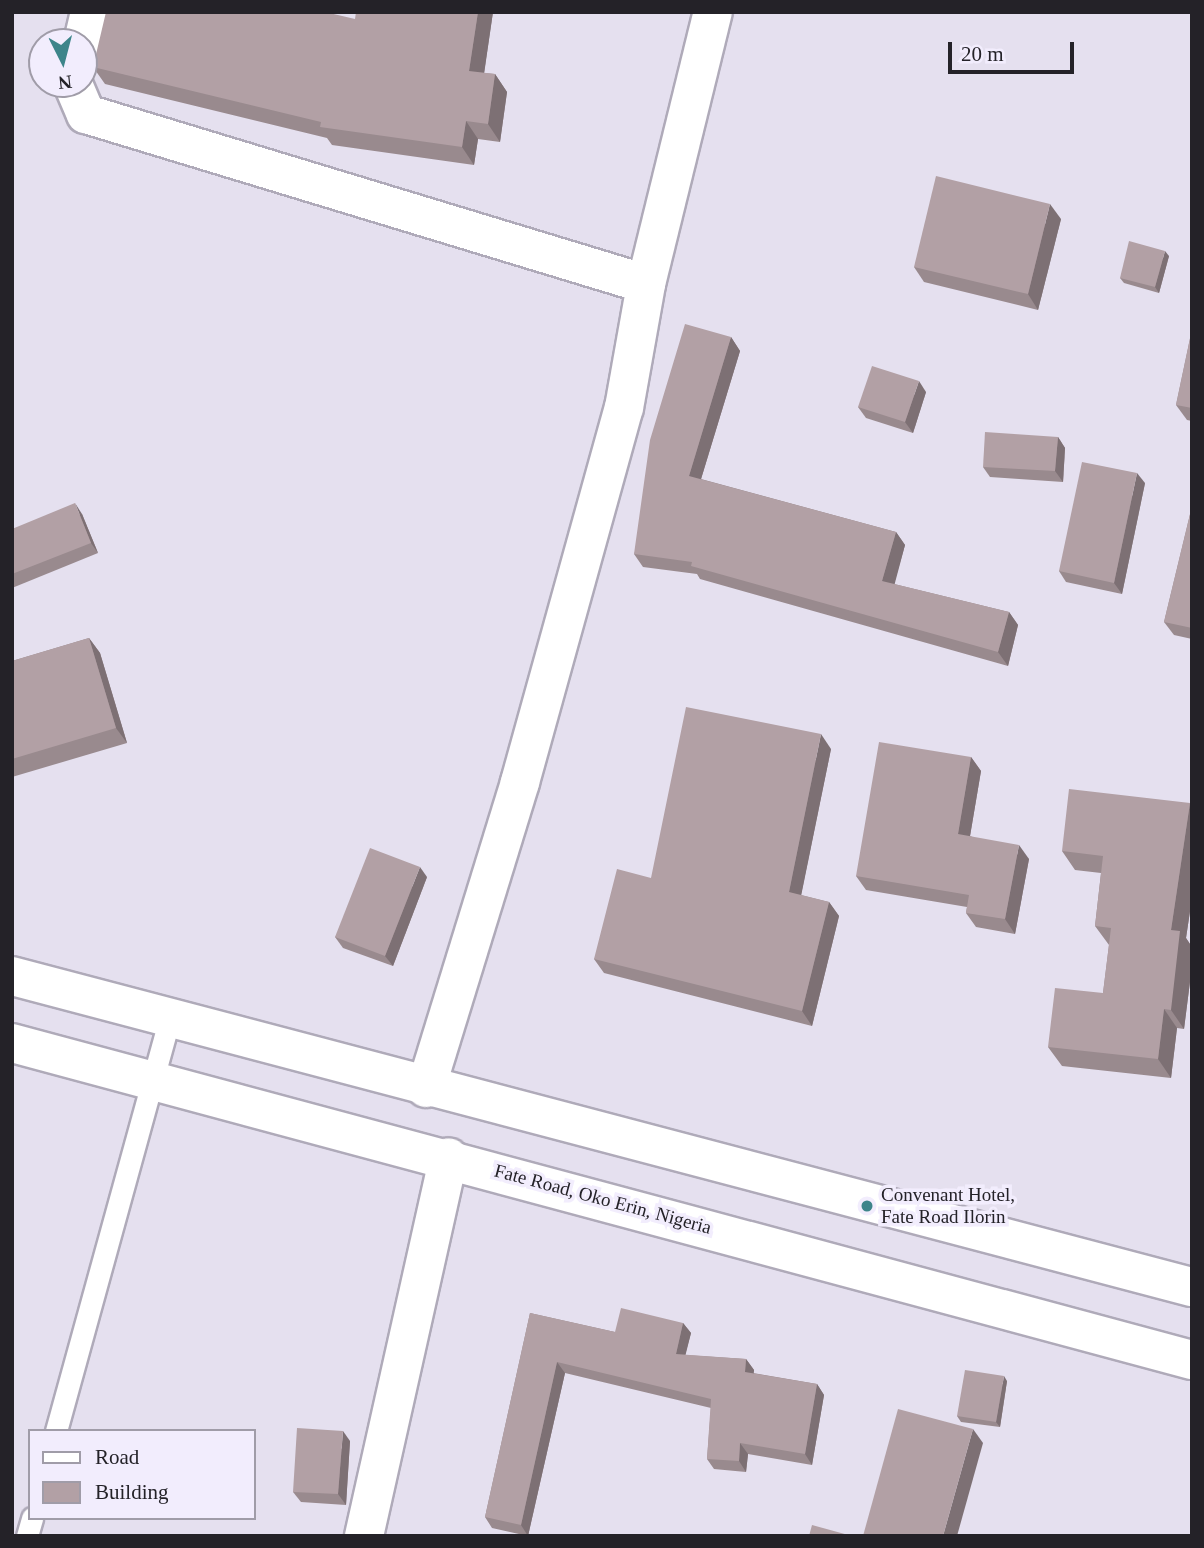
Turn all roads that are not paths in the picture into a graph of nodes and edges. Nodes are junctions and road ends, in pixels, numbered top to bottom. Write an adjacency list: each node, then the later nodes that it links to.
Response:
1 (713, 12): 3 (street)
2 (79, 98): 3 (street)
3 (646, 284): 8 (street)
4 (12, 976): 5 (street)
5 (170, 1017): 7 (lane); 8 (street)
6 (12, 1043): 7 (street, Fate Road, Oko Erin, Nigeria)
7 (154, 1081): 9 (street, Fate Road, Oko Erin, Nigeria); 12 (lane)
8 (426, 1088): 10 (street)
9 (450, 1157): 11 (street, Fate Road, Oko Erin, Nigeria); 13 (street)
10 (1192, 1287)
11 (1192, 1360)
12 (58, 1429)
13 (364, 1536)

